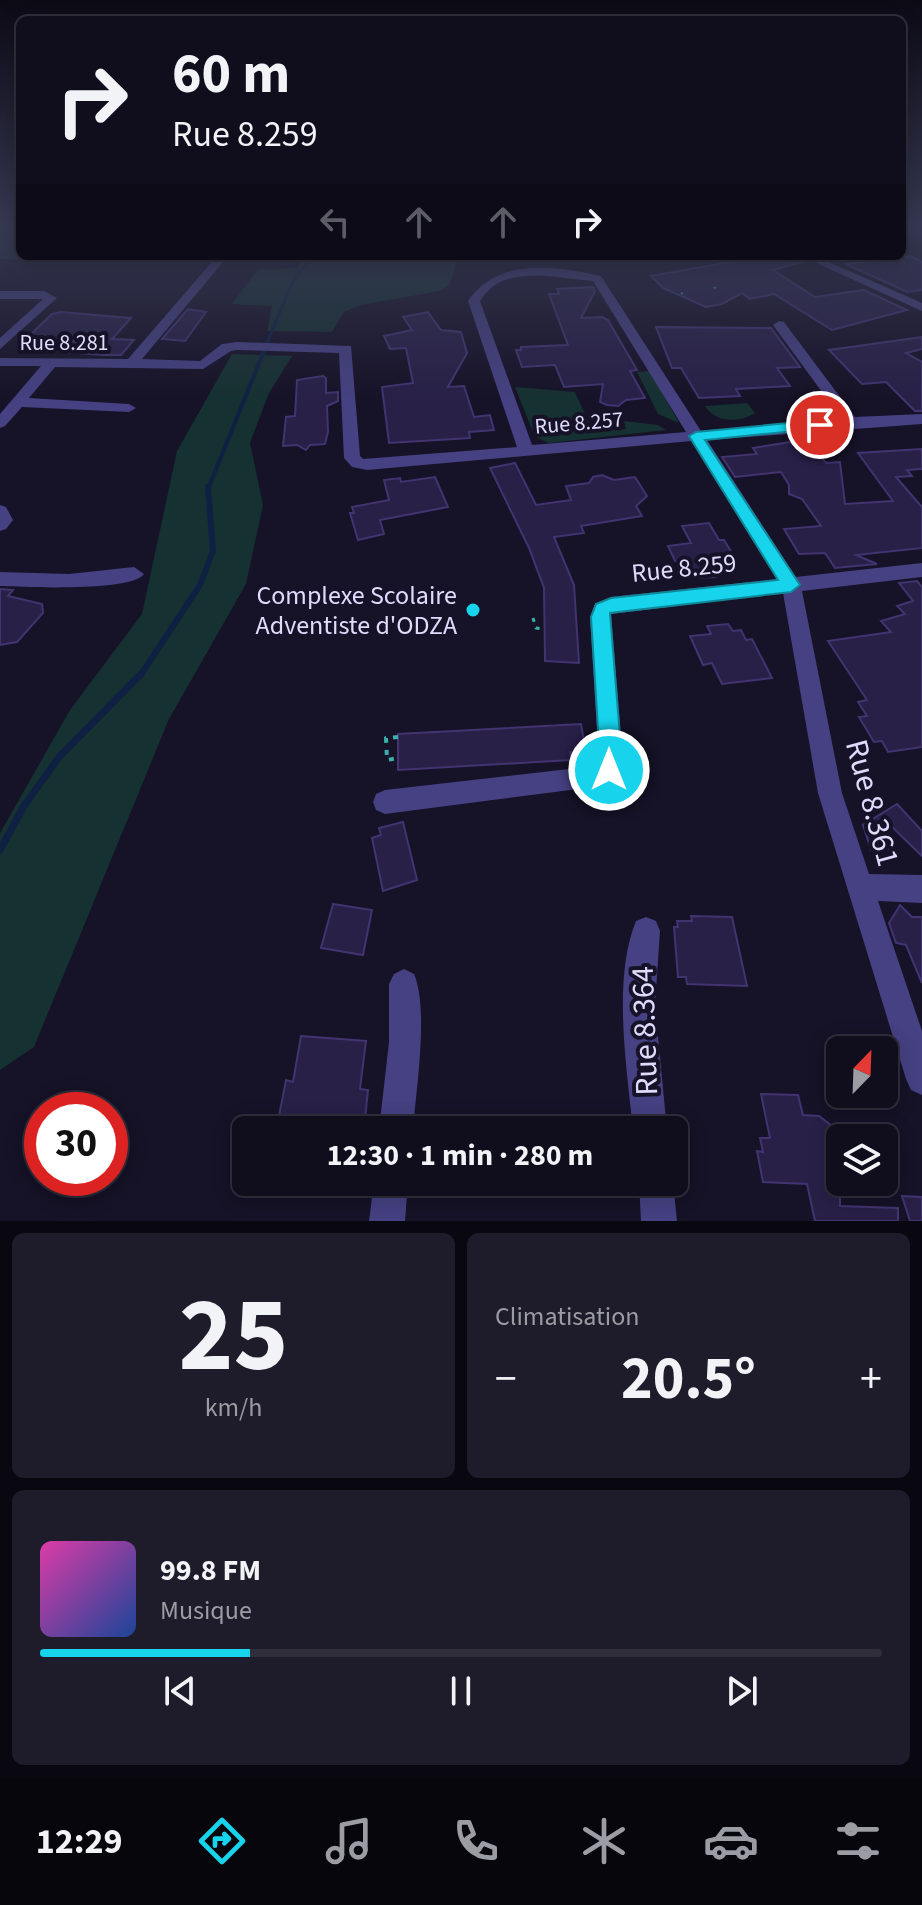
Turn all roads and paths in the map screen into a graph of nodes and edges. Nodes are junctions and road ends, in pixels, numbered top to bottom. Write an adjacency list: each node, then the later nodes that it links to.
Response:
1 (198, 285): 15 (street, Rue 8.281)
2 (484, 285): 23 (street)
3 (603, 285): 22 (street)
4 (872, 285): 10 (street)
5 (714, 287): 6 (path)
6 (718, 290)
7 (681, 293): 9 (path)
8 (0, 295): 12 (street)
9 (686, 295)
10 (922, 307)
11 (779, 325): 20 (street)
12 (0, 345)
13 (0, 362): 14 (street, Rue 8.281)
14 (51, 363): 15 (street, Rue 8.281); 17 (street)
15 (132, 363): 23 (street, Rue 8.257)
16 (0, 396): 17 (street)
17 (20, 400): 18 (street); 21 (street)
18 (129, 408)
19 (922, 419): 20 (street, Rue 8.257)
20 (851, 422): 22 (street, Rue 8.257)
21 (0, 423)
22 (696, 436): 23 (street, Rue 8.257); 29 (street)
23 (526, 450)
24 (0, 511): 25 (street)
25 (0, 525)
26 (922, 570): 29 (street, Rue 8.259)
27 (134, 574): 28 (street)
28 (0, 579)
29 (791, 585): 34 (street, Rue 8.259); 35 (street, Rue 8.361)
30 (533, 618): 31 (path)
31 (544, 629)
32 (398, 737): 33 (path)
33 (398, 758)
34 (385, 802)
35 (859, 887): 36 (street); 39 (street, Rue 8.361)
36 (922, 889)
37 (646, 931): 41 (street, Rue 8.364)
38 (404, 984): 40 (street)
39 (922, 1079)
40 (397, 1116)
41 (649, 1116)
42 (390, 1196): 44 (street)
43 (657, 1196): 45 (street)
44 (387, 1221)
45 (659, 1221)

